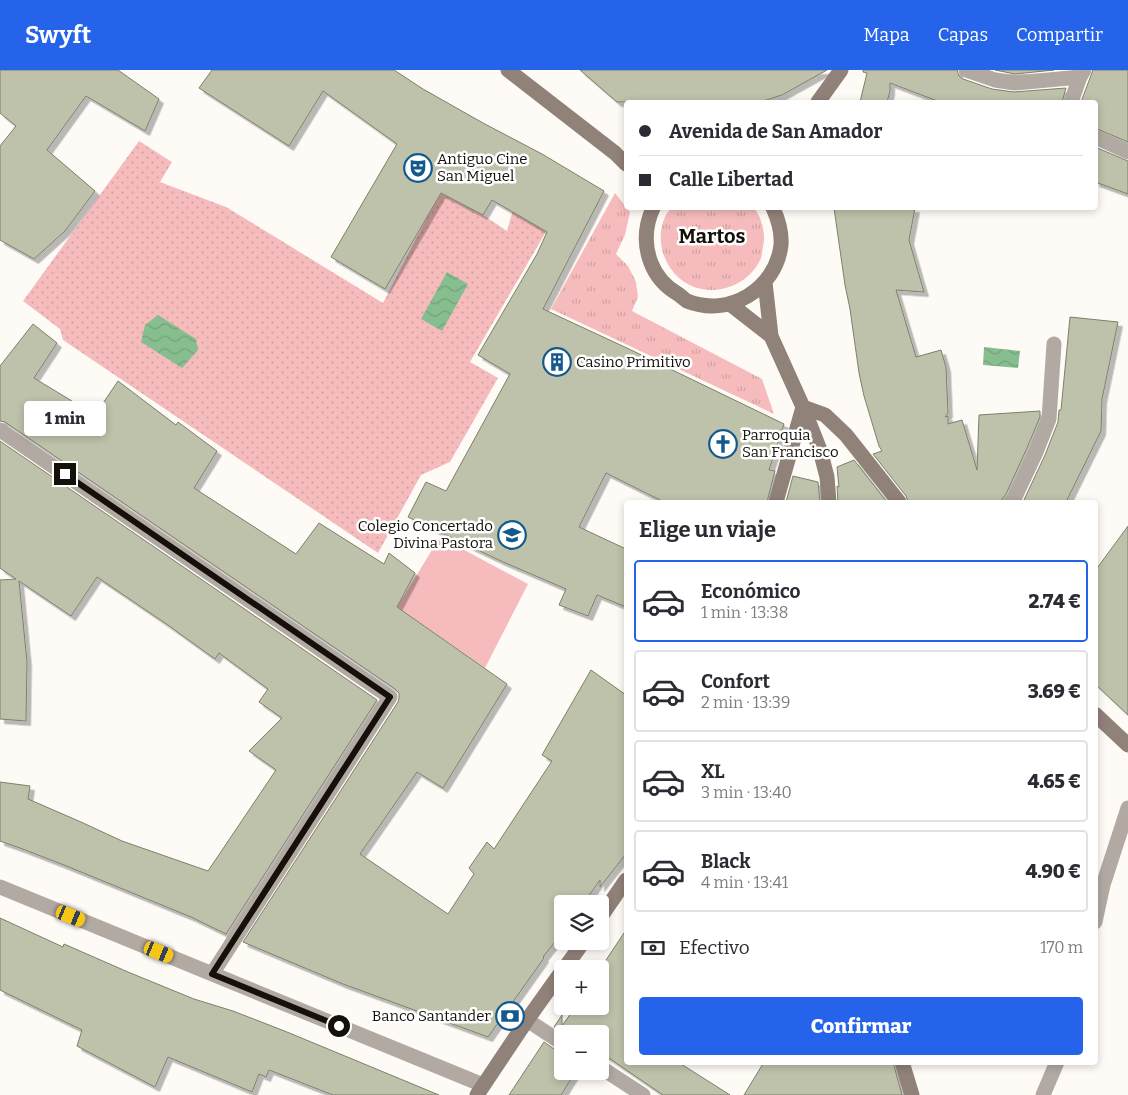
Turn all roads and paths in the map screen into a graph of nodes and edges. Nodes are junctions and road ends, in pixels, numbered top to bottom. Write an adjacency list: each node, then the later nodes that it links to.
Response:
1 (508, 70): 9 (street)
2 (841, 70): 5 (street)
3 (966, 70): 4 (street)
4 (1082, 74): 6 (street)
5 (819, 100)
6 (1072, 100)
7 (1098, 138): 8 (street)
8 (1128, 152)
9 (624, 161)
10 (651, 210): 13 (street)
11 (774, 210): 12 (street)
12 (765, 282): 13 (street); 14 (street)
13 (730, 304): 14 (street)
14 (771, 336): 16 (street)
15 (1054, 344): 21 (street)
16 (803, 407): 18 (street); 19 (street); 20 (street)
17 (0, 430): 29 (street)
18 (777, 500)
19 (830, 500)
20 (897, 500)
21 (1013, 500)
22 (1098, 717): 23 (street)
23 (1128, 745)
24 (1128, 808): 28 (street)
25 (624, 883): 27 (street)
26 (0, 887): 29 (street)
27 (609, 905)
28 (1098, 908)
29 (212, 974): 36 (street)
30 (554, 982): 31 (street)
31 (527, 1020): 32 (street); 36 (street)
32 (554, 1038)
33 (903, 1065): 38 (street)
34 (1056, 1065): 39 (street)
35 (609, 1073): 37 (street)
36 (480, 1090)
37 (643, 1095)
38 (912, 1095)
39 (1043, 1095)

